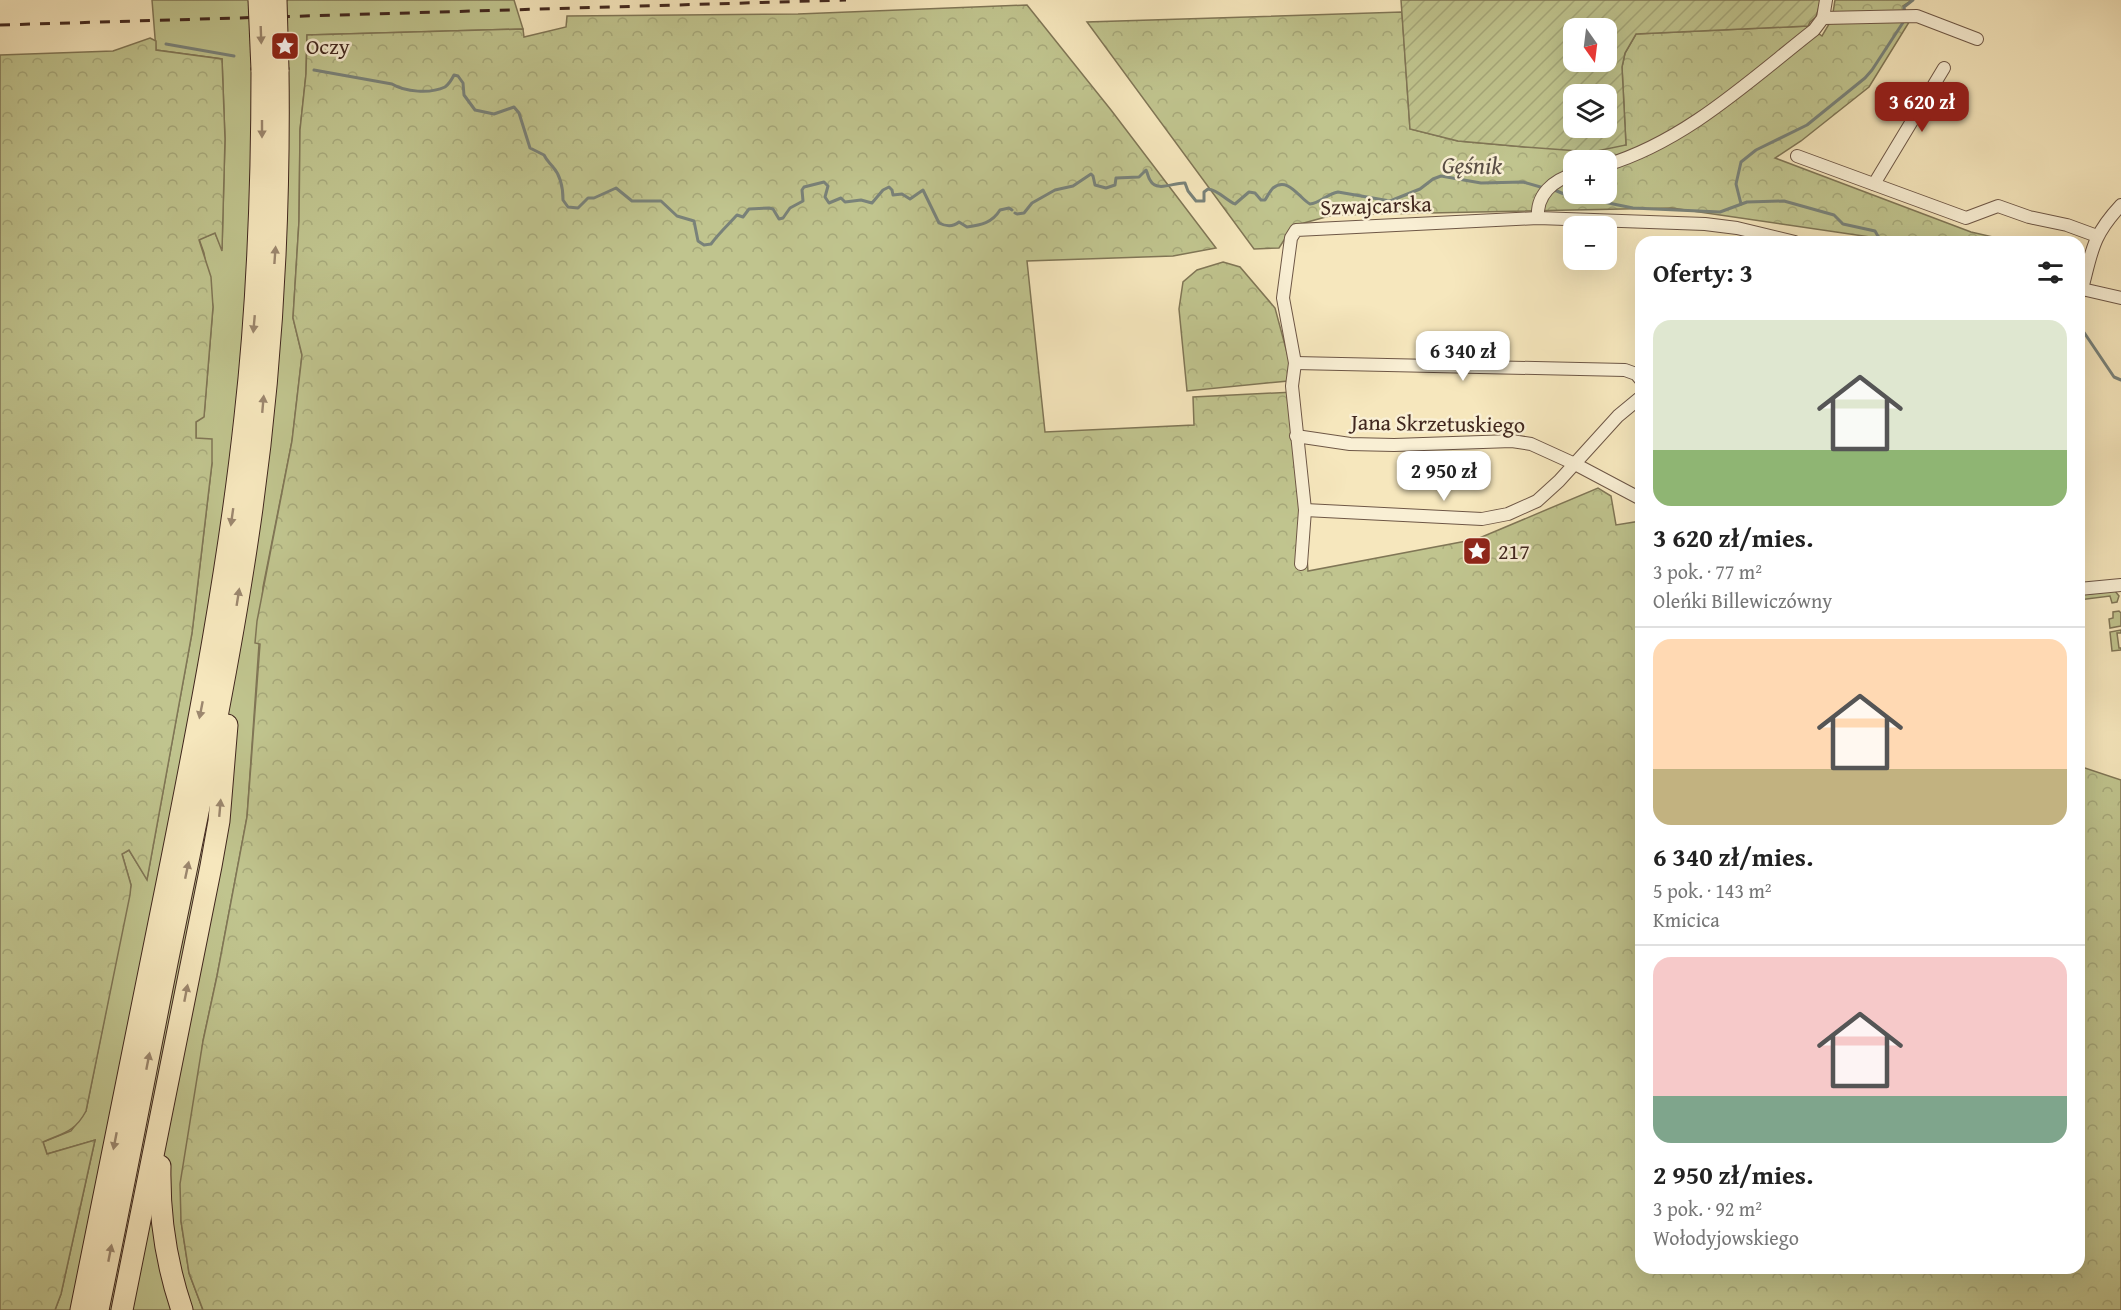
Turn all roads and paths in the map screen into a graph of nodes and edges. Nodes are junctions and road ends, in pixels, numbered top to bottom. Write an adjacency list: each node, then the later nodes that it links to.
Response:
1 (259, 0): 7 (highway, one-way to 7, bridge)
2 (276, 0): 7 (highway, bridge)
3 (1826, 0): 4 (street)
4 (1823, 18): 5 (street); 9 (street)
5 (1977, 39)
6 (1944, 68): 11 (street)
7 (270, 70): 29 (highway, one-way to 7); 31 (highway, one-way to 31)
8 (1797, 156): 11 (street)
9 (1617, 162)
10 (1563, 177): 13 (street)
11 (1874, 184): 15 (street)
12 (2121, 205): 15 (street)
13 (1538, 218): 14 (street, Szwajcarska); 19 (street, Szwajcarska)
14 (1770, 236)
15 (2097, 236): 16 (street)
16 (2085, 276)
17 (2085, 293): 18 (street)
18 (2121, 298)
19 (1294, 363): 20 (street); 22 (street, Szwajcarska)
20 (1635, 374)
21 (1635, 402): 23 (street)
22 (1296, 436): 23 (street, Jana Skrzetuskiego); 25 (street, Szwajcarska)
23 (1575, 464): 24 (street, Jana Skrzetuskiego); 25 (street)
24 (1635, 496)
25 (1305, 510): 26 (street, Szwajcarska)
26 (1301, 564)
27 (2121, 585): 28 (street)
28 (2085, 589)
29 (229, 655): 30 (highway, one-way to 29); 34 (highway, one-way to 29)
30 (166, 1092): 35 (highway); 36 (highway)
31 (92, 1257): 32 (highway); 33 (highway)
32 (72, 1310)
33 (81, 1310)
34 (99, 1310)
35 (122, 1310)
36 (182, 1310)

